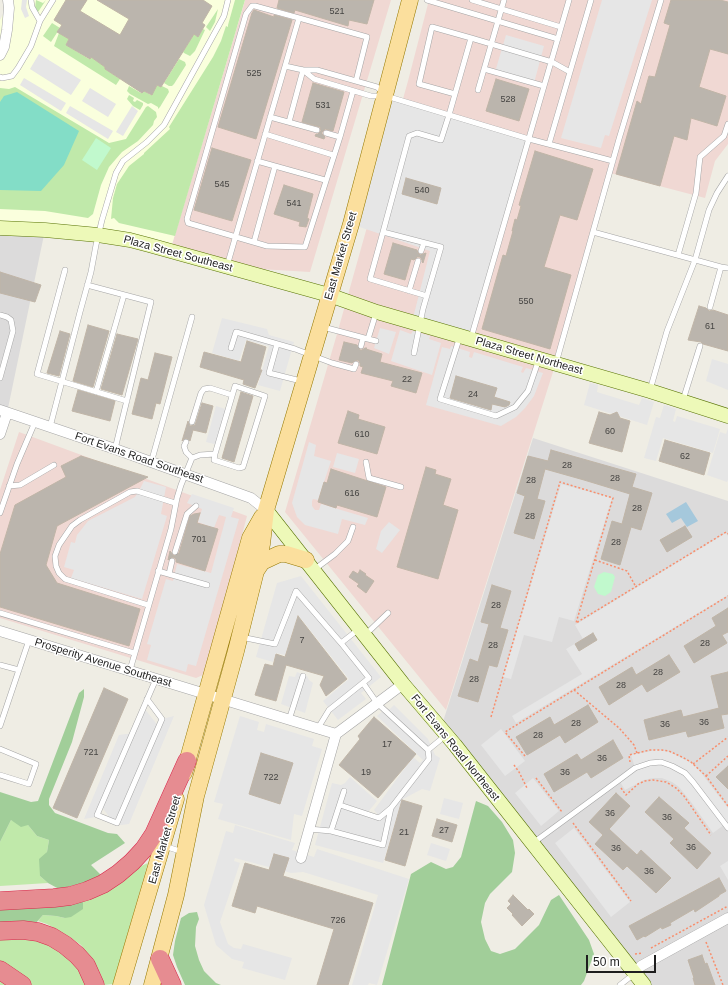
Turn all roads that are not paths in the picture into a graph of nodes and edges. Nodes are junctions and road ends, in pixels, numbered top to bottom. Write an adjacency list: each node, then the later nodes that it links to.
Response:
1 (8, 0): 20 (street)
2 (31, 0): 15 (lane)
3 (53, 0): 15 (lane)
4 (228, 0): 52 (lane)
5 (410, 0): 32 (main road, East Market Street)
6 (427, 0): 14 (lane)
7 (472, 0): 12 (lane)
8 (504, 0): 12 (lane)
9 (569, 0): 16 (lane)
10 (591, 0): 25 (lane)
11 (661, 0): 45 (lane)
12 (501, 9): 14 (lane); 16 (lane)
13 (299, 18): 22 (lane); 27 (lane); 53 (lane)
14 (498, 20): 18 (lane); 19 (lane)
15 (40, 21): 26 (lane)
16 (561, 27): 18 (lane)
17 (471, 38): 19 (lane); 31 (lane); 31 (lane)
18 (558, 38): 21 (lane)
19 (491, 44): 21 (lane); 23 (lane)
20 (0, 55)
21 (552, 62): 25 (lane); 28 (lane)
22 (285, 66): 24 (lane); 34 (lane)
23 (484, 69): 28 (lane); 29 (lane)
24 (303, 70): 27 (lane); 30 (lane); 35 (lane)
25 (570, 72): 42 (lane)
26 (0, 77)
27 (356, 81): 32 (lane)
28 (544, 86): 41 (lane)
29 (478, 90)
30 (353, 91): 32 (lane); 40 (lane)
31 (455, 94): 33 (lane)
32 (386, 96): 33 (lane); 67 (main road, East Market Street)
33 (449, 115): 41 (lane); 50 (lane)
34 (270, 116): 35 (lane); 39 (lane)
35 (289, 122): 37 (lane)
36 (728, 124): 57 (lane)
37 (316, 130)
38 (326, 133): 40 (lane)
39 (265, 134): 43 (lane); 44 (lane)
40 (340, 137): 43 (lane)
41 (529, 139): 42 (lane); 75 (lane)
42 (549, 144): 45 (lane)
43 (333, 155): 48 (lane)
44 (257, 161): 46 (lane); 53 (lane)
45 (613, 161): 51 (lane)
46 (275, 166): 48 (lane); 54 (lane)
47 (728, 176): 58 (lane)
48 (325, 180): 54 (lane)
49 (0, 228): 52 (main road, Plaza Street Southeast)
50 (383, 232): 55 (lane); 65 (lane)
51 (594, 232): 57 (lane); 86 (lane)
52 (98, 235): 60 (main road, Plaza Street Southeast); 64 (lane)
53 (236, 237): 54 (lane); 60 (lane)
54 (254, 242)
55 (424, 243): 56 (lane); 68 (lane)
56 (421, 251)
57 (678, 255): 58 (lane)
58 (695, 260): 61 (lane); 90 (lane)
59 (418, 261): 65 (lane)
60 (226, 267): 67 (main road, Plaza Street Southeast)
61 (721, 267): 62 (lane); 69 (lane)
62 (728, 268)
63 (65, 270): 89 (lane)
64 (87, 285): 66 (lane); 89 (lane)
65 (410, 291): 68 (lane)
66 (124, 295): 91 (lane); 93 (lane)
67 (329, 295): 70 (main road, Plaza Street Northeast); 74 (main road, East Market Street)
68 (427, 296): 73 (lane)
69 (710, 307)
70 (376, 312): 73 (main road, Plaza Street Northeast); 76 (lane)
71 (0, 315): 87 (lane)
72 (192, 317): 106 (lane)
73 (420, 324): 75 (main road, Plaza Street Northeast); 82 (lane)
74 (320, 326): 76 (lane); 83 (main road, East Market Street)
75 (466, 337): 84 (main road, Plaza Street Northeast); 84 (lane)
76 (366, 338): 77 (lane); 79 (lane)
77 (376, 341)
78 (277, 344): 81 (lane); 83 (lane); 88 (lane)
79 (361, 346)
80 (700, 346): 94 (lane)
81 (230, 348)
82 (414, 353)
83 (312, 355): 85 (lane); 88 (main road, East Market Street)
84 (539, 359): 86 (main road, Plaza Street Northeast)
85 (356, 364)
86 (556, 364): 90 (main road, Plaza Street Northeast)
87 (0, 378)
88 (304, 381): 113 (main road, East Market Street)
89 (62, 382): 91 (lane); 99 (lane)
90 (650, 391): 94 (main road, Plaza Street Northeast)
91 (96, 392): 93 (lane)
92 (232, 395): 98 (lane); 103 (lane); 103 (lane)
93 (128, 401): 102 (lane)
94 (683, 401): 96 (main road, Plaza Street Northeast)
95 (4, 412): 97 (street, Fort Evans Road Southeast); 100 (street, Fort Evans Road Southeast)
96 (728, 416)
97 (35, 422): 99 (street, Fort Evans Road Southeast); 109 (lane)
98 (192, 422)
99 (50, 427): 102 (street, Fort Evans Road Southeast)
100 (0, 434)
101 (186, 442): 104 (lane)
102 (115, 449): 106 (street, Fort Evans Road Southeast)
103 (215, 454): 104 (lane)
104 (192, 458): 108 (lane)
105 (366, 462): 110 (lane)
106 (151, 463): 108 (street, Fort Evans Road Southeast)
107 (54, 465): 109 (lane)
108 (185, 474): 111 (lane); 113 (street, Fort Evans Road Southeast)
109 (9, 486): 114 (lane)
110 (401, 487)
111 (176, 503): 119 (lane); 123 (lane)
112 (196, 506): 116 (lane)
113 (266, 510): 118 (main road, Fort Evans Road Northeast); 120 (main road, East Market Street); 139 (main road, East Market Street)
114 (0, 514)
115 (353, 527): 118 (lane)
116 (175, 552)
117 (172, 561): 121 (lane)
118 (310, 565): 120 (main road); 127 (main road, Fort Evans Road Northeast)
119 (158, 571): 121 (lane); 123 (lane)
120 (256, 571): 128 (main road, East Market Street)
121 (169, 574): 122 (lane)
122 (207, 585)
123 (148, 605): 131 (lane)
124 (0, 613): 131 (lane)
125 (388, 614): 127 (lane)
126 (0, 631): 129 (street, Prosperity Avenue Southeast)
127 (362, 632): 130 (lane); 138 (main road, Fort Evans Road Northeast)
128 (240, 636): 130 (lane); 141 (main road, East Market Street)
129 (29, 640): 133 (lane); 134 (street, Prosperity Avenue Southeast)
130 (341, 643): 137 (lane)
131 (134, 653): 134 (lane)
132 (0, 665): 133 (lane)
133 (19, 670): 144 (lane)
134 (130, 670): 136 (street, Prosperity Avenue Southeast)
135 (303, 676): 143 (lane)
136 (156, 679): 139 (street, Prosperity Avenue Southeast); 140 (lane)
137 (363, 683): 142 (lane); 145 (lane)
138 (403, 684): 142 (street); 147 (main road, Fort Evans Road Northeast)
139 (207, 694): 141 (street); 150 (main road, East Market Street)
140 (147, 699): 140 (lane)
141 (223, 699): 143 (street); 160 (main road, East Market Street)
142 (377, 703): 146 (street); 149 (lane)
143 (289, 720): 145 (street)
144 (0, 726)
145 (318, 728): 146 (street)
146 (336, 734): 156 (street)
147 (446, 735): 149 (lane); 158 (main road, Fort Evans Road Northeast)
148 (0, 749): 151 (lane)
149 (428, 750): 154 (lane)
150 (187, 761): 159 (main road, East Market Street); 162 (highway)
151 (0, 775)
152 (344, 790): 153 (lane)
153 (340, 805): 154 (lane); 157 (lane)
154 (391, 808): 157 (lane)
155 (728, 828): 158 (lane)
156 (309, 829): 157 (lane); 161 (street)
157 (331, 831)
158 (532, 844): 167 (main road, Fort Evans Road Northeast)
159 (163, 846): 160 (lane); 170 (main road, East Market Street)
160 (185, 852): 165 (main road, East Market Street)
161 (301, 858)
162 (0, 900)
163 (728, 918): 167 (street)
164 (0, 931): 169 (highway)
165 (160, 959): 171 (main road, East Market Street); 172 (highway)
166 (0, 970): 168 (highway)
167 (634, 974): 173 (lane); 174 (main road, Fort Evans Road Northeast)
168 (22, 985)
169 (95, 985)
170 (121, 985)
171 (152, 985)
172 (172, 985)
173 (620, 985)
174 (644, 985)

